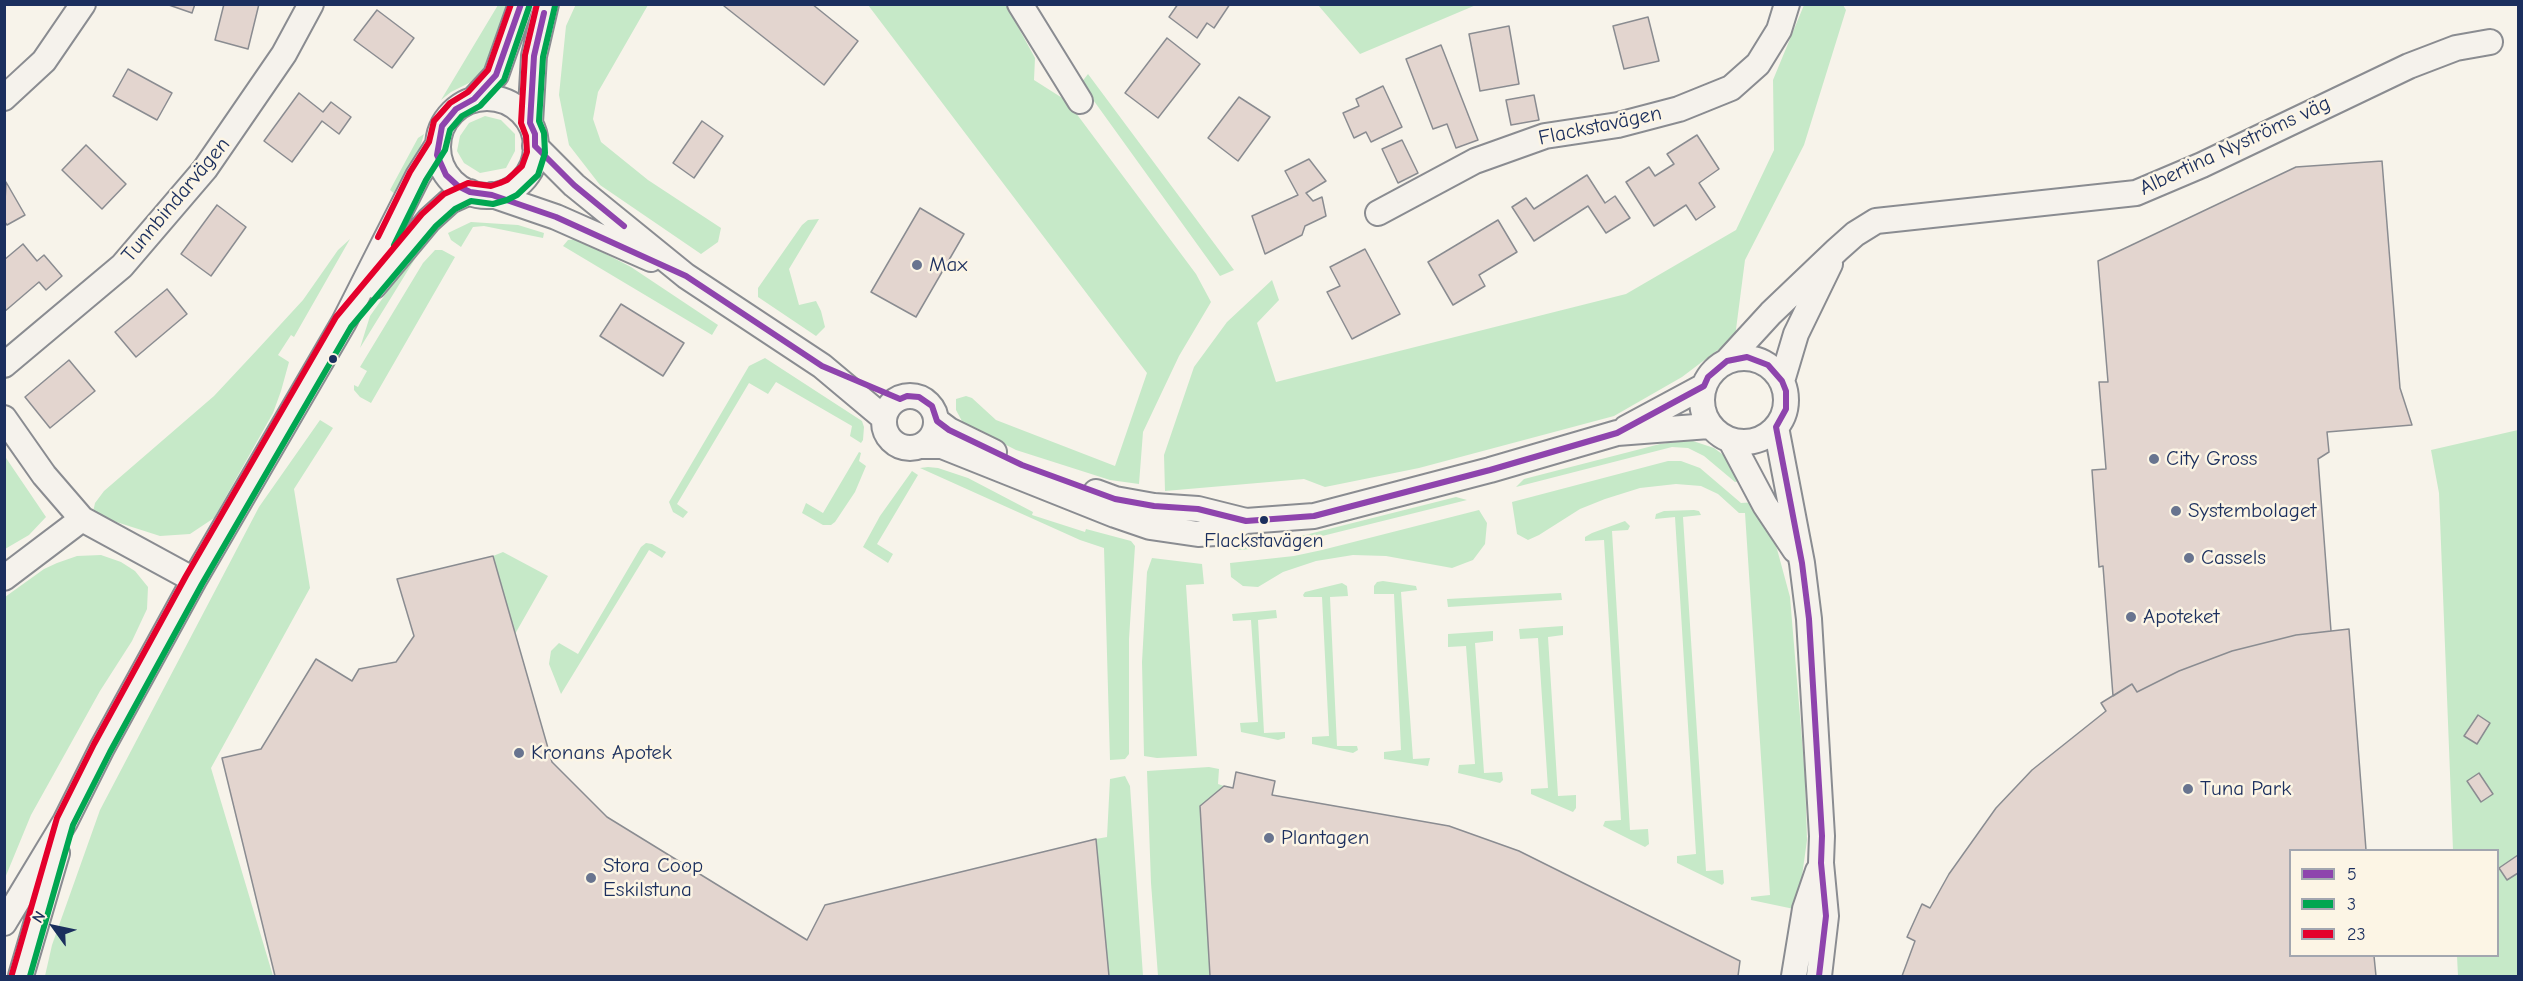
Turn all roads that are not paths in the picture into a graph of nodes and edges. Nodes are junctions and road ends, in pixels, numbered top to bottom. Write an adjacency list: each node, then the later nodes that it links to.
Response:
1 (83, 4): 8 (street)
2 (310, 4): 19 (street, Tunnbindarvägen)
3 (521, 4): 9 (street)
4 (546, 4): 11 (street)
5 (1020, 4): 10 (street)
6 (1787, 4): 14 (street, Flackstavägen)
7 (2490, 42): 15 (street, Albertina Nyströms väg)
8 (4, 98)
9 (474, 99): 11 (street); 12 (street)
10 (1080, 101)
11 (532, 135): 13 (street); 16 (street)
12 (437, 146): 13 (street); 17 (street)
13 (481, 194): 16 (street); 17 (street)
14 (1378, 213)
15 (1837, 250): 18 (street, Albertina Nyströms väg); 21 (street, Albertina Nyströms väg)
16 (686, 276): 20 (street)
17 (344, 322): 36 (street)
18 (1727, 361): 21 (street); 22 (street)
19 (4, 365)
20 (822, 366): 23 (street); 25 (street)
21 (1782, 381): 28 (street)
22 (1704, 387): 27 (street); 29 (street)
23 (900, 399): 25 (street); 26 (street)
24 (4, 418): 32 (street)
25 (884, 418): 31 (street)
26 (937, 421): 31 (street); 33 (street)
27 (1710, 426): 29 (street); 30 (street)
28 (1776, 428): 30 (street); 34 (street)
29 (1617, 433): 33 (street)
30 (1731, 441): 34 (street)
31 (922, 446): 33 (street)
32 (82, 519): 35 (street); 36 (street)
33 (1246, 521)
34 (1802, 562): 38 (street)
35 (4, 578)
36 (194, 580): 37 (street)
37 (65, 822): 39 (street); 40 (street)
38 (1821, 863): 41 (street); 42 (street)
39 (4, 923)
40 (21, 976)
41 (1794, 976)
42 (1819, 976)

